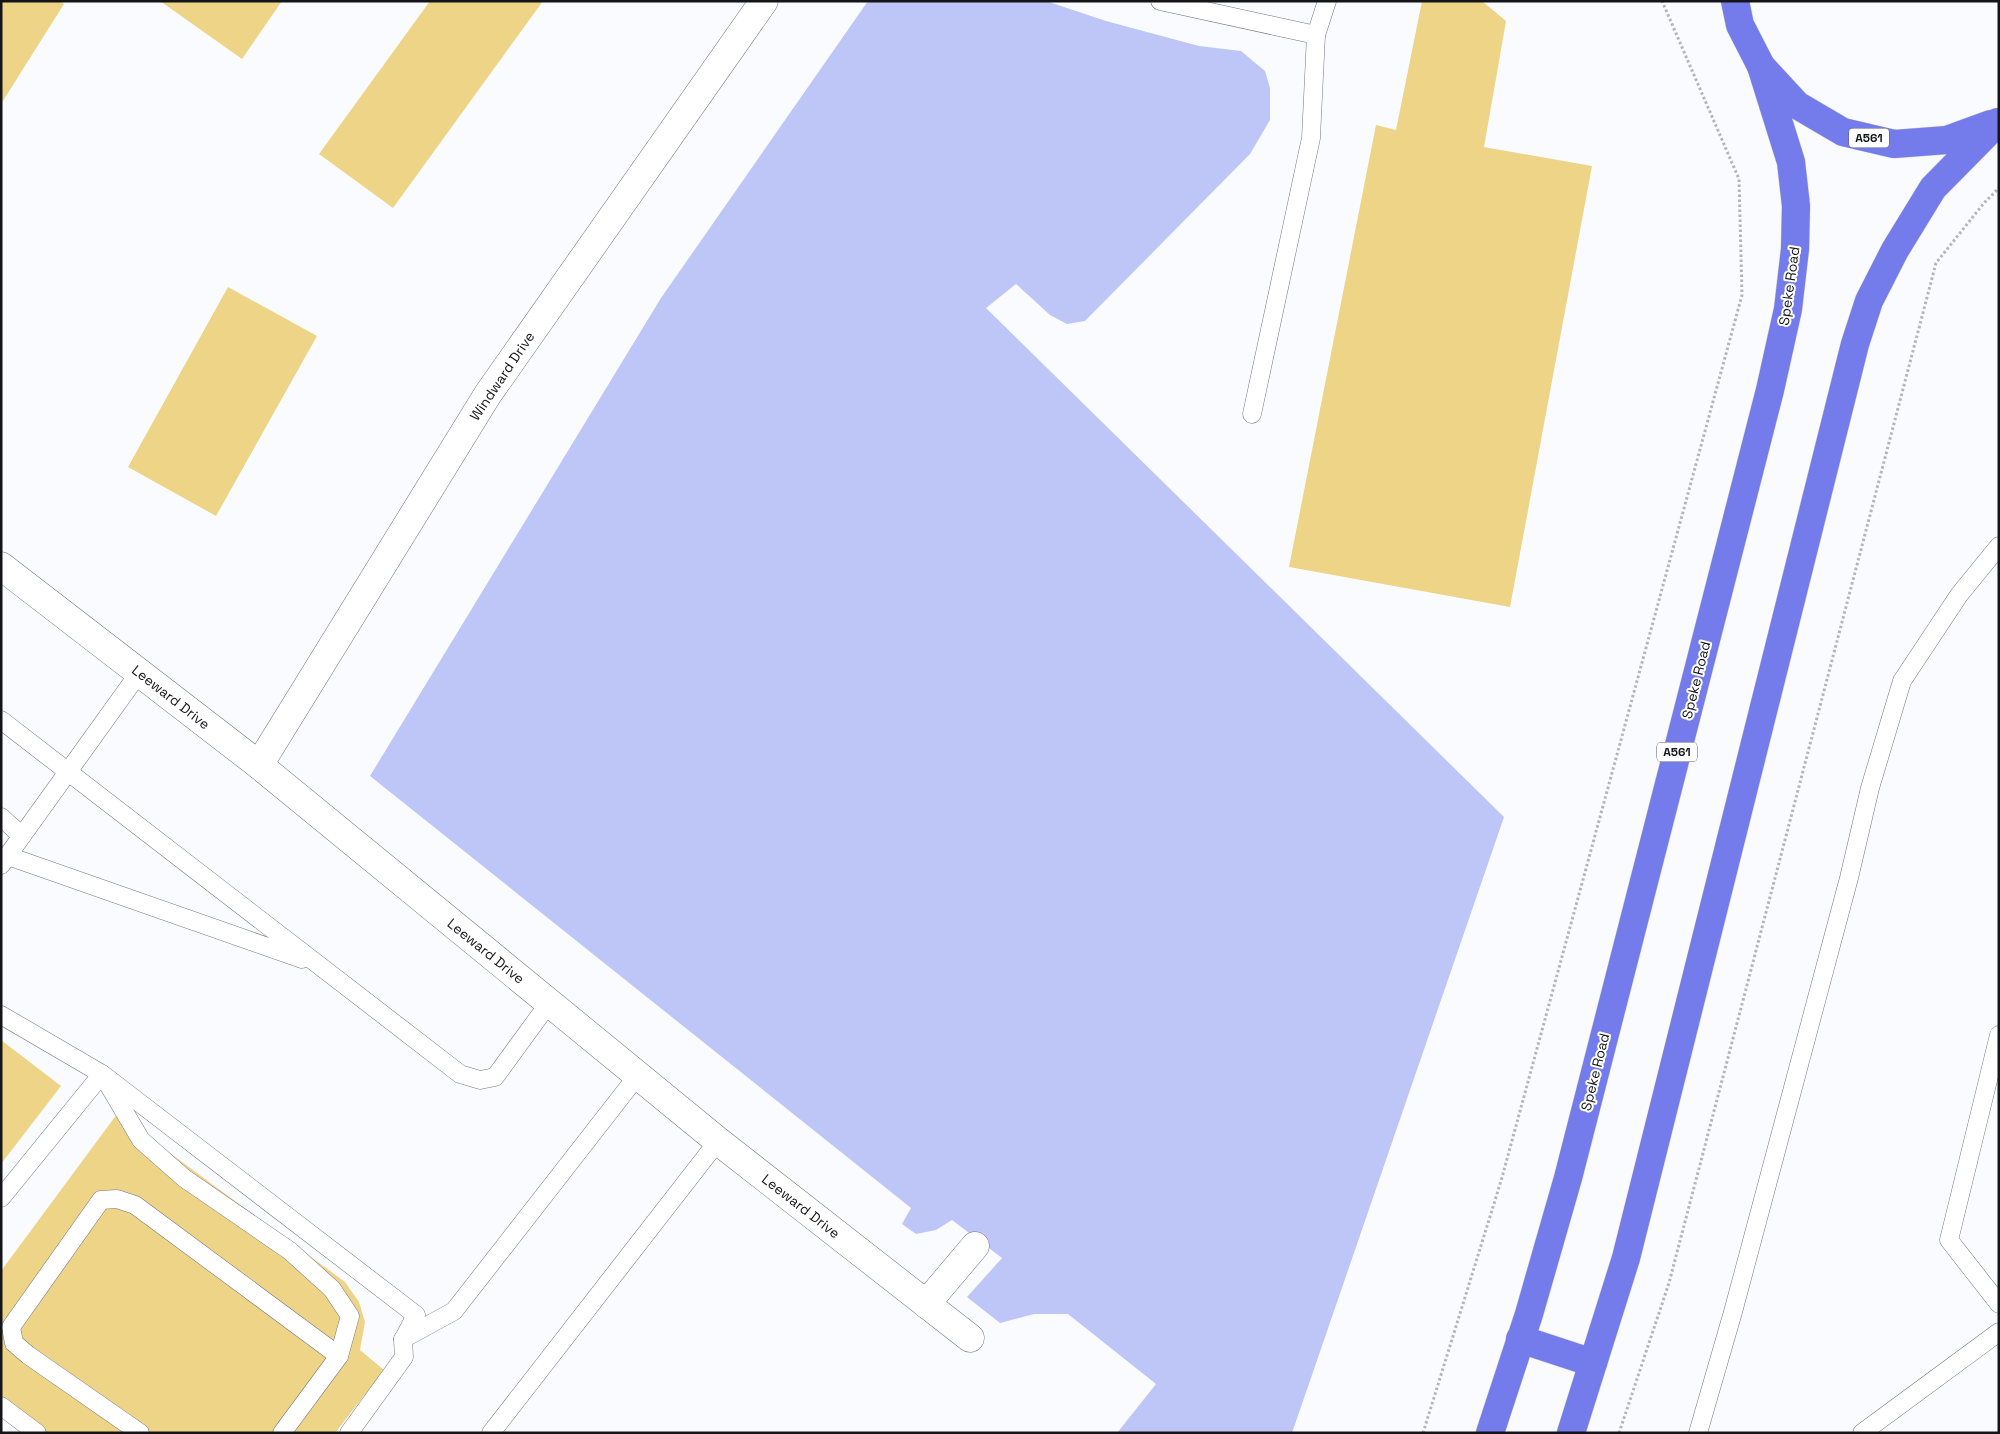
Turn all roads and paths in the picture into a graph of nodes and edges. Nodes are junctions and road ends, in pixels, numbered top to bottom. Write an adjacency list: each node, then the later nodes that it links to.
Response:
1 (764, 1): 15 (street, Windward Drive)
2 (1160, 1): 6 (lane)
3 (1328, 1): 6 (lane)
4 (1662, 1): 43 (path)
5 (1735, 1): 7 (highway, A561)
6 (1316, 35): 10 (lane)
7 (1761, 66): 8 (highway, A561); 33 (highway, Speke Road / A561)
8 (1998, 122): 36 (highway, A561)
9 (1999, 188): 46 (path)
10 (1252, 414)
11 (1999, 546): 47 (lane)
12 (1, 566): 13 (street, Leeward Drive)
13 (140, 673): 15 (street, Leeward Drive); 16 (lane)
14 (1, 720): 16 (lane)
15 (259, 765): 21 (street, Leeward Drive)
16 (68, 772): 18 (lane); 20 (lane)
17 (1, 817): 18 (lane)
18 (22, 836): 19 (lane)
19 (4, 861): 20 (lane)
20 (317, 964): 21 (lane)
21 (549, 1003): 25 (street, Leeward Drive)
22 (1, 1015): 24 (lane)
23 (1999, 1036): 30 (lane)
24 (102, 1074): 27 (lane); 34 (lane); 35 (lane)
25 (638, 1075): 26 (street, Leeward Drive); 34 (lane)
26 (718, 1141): 29 (street, Leeward Drive); 42 (lane)
27 (1, 1198)
28 (975, 1246): 29 (street)
29 (926, 1304): 32 (street, Leeward Drive)
30 (1999, 1304)
31 (1999, 1332): 48 (lane)
32 (970, 1338)
33 (1520, 1339): 36 (highway); 44 (highway, Speke Road / A561)
34 (403, 1340): 41 (lane)
35 (339, 1356): 39 (lane); 40 (lane)
36 (1593, 1363): 45 (highway, A561)
37 (1, 1406): 38 (lane)
38 (37, 1433)
39 (140, 1433)
40 (282, 1433)
41 (348, 1433)
42 (491, 1433)
43 (1423, 1433)
44 (1490, 1433)
45 (1571, 1433)
46 (1619, 1433)
47 (1698, 1433)
48 (1862, 1433)

